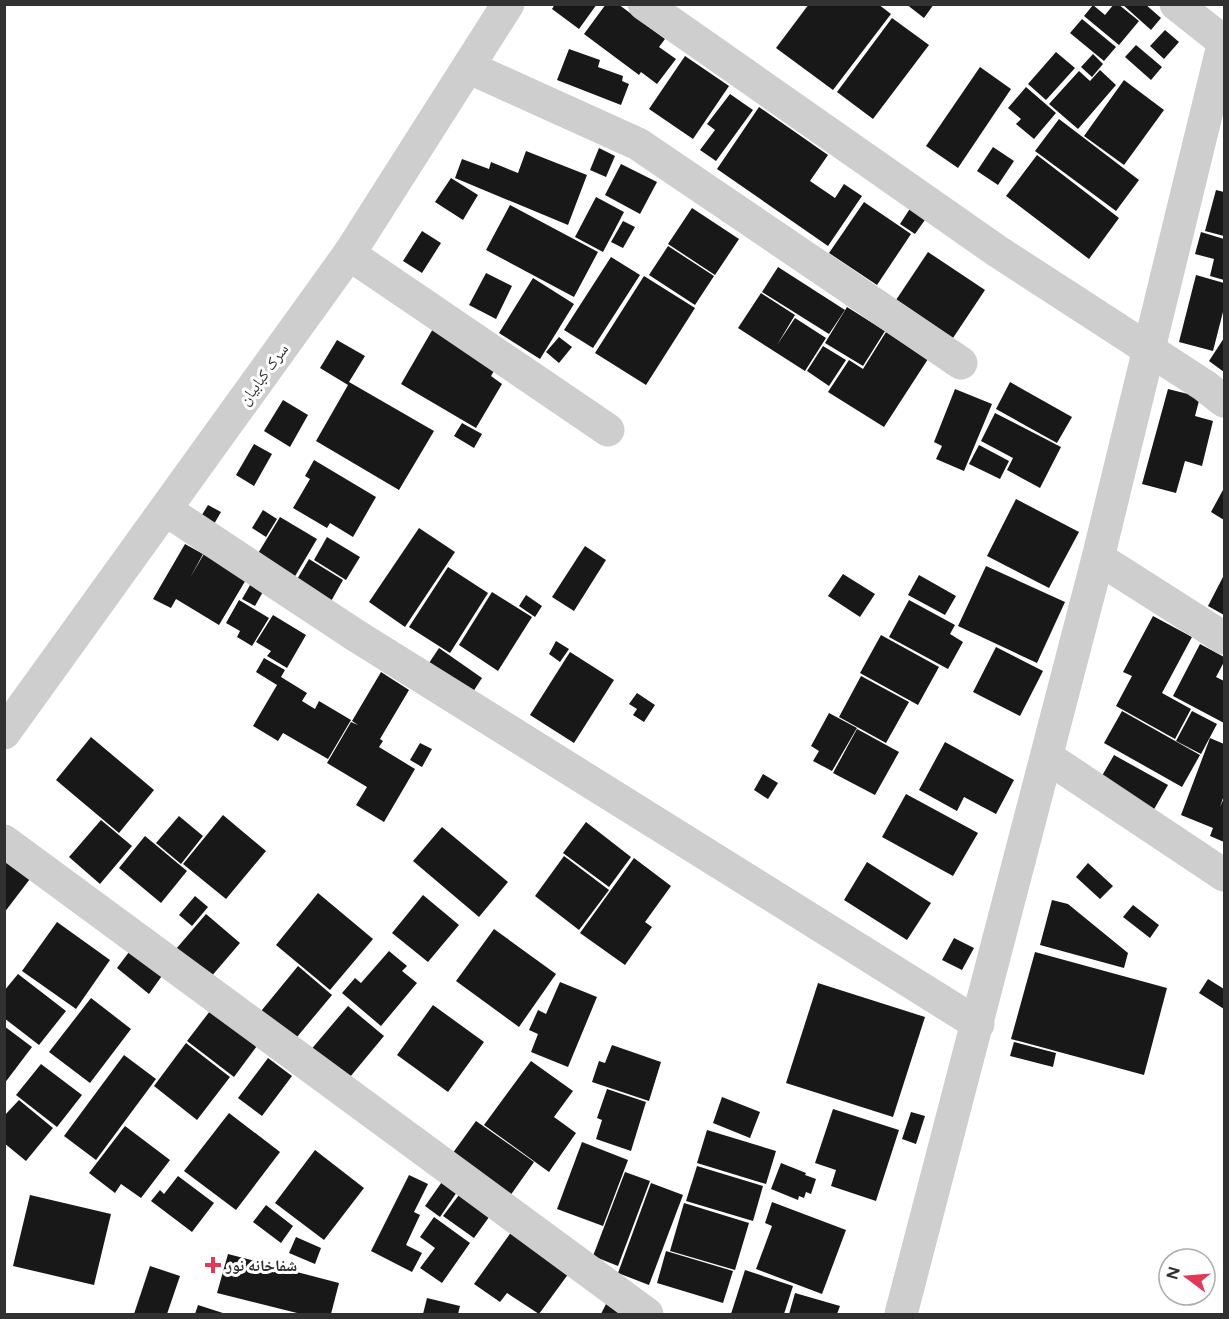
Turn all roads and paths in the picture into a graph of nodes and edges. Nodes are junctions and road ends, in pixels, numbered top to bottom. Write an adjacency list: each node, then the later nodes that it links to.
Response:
1 (508, 4): 5 (street, سرک کبابیان)
2 (644, 4): 7 (street)
3 (1176, 4): 4 (street)
4 (1224, 42): 7 (street)
5 (468, 67): 6 (street, سرک کبابیان); 8 (street)
6 (349, 254): 10 (street); 11 (street, سرک کبابیان)
7 (1149, 351): 9 (street); 12 (street)
8 (961, 363)
9 (1224, 401)
10 (608, 430)
11 (166, 510): 14 (street, سرک کبابیان); 18 (street)
12 (1098, 558): 13 (street); 15 (street)
13 (1224, 638)
14 (4, 733)
15 (1047, 757): 17 (street); 18 (street)
16 (4, 842): 19 (street)
17 (1224, 875)
18 (978, 1024): 20 (street)
19 (646, 1314)
20 (902, 1314)

